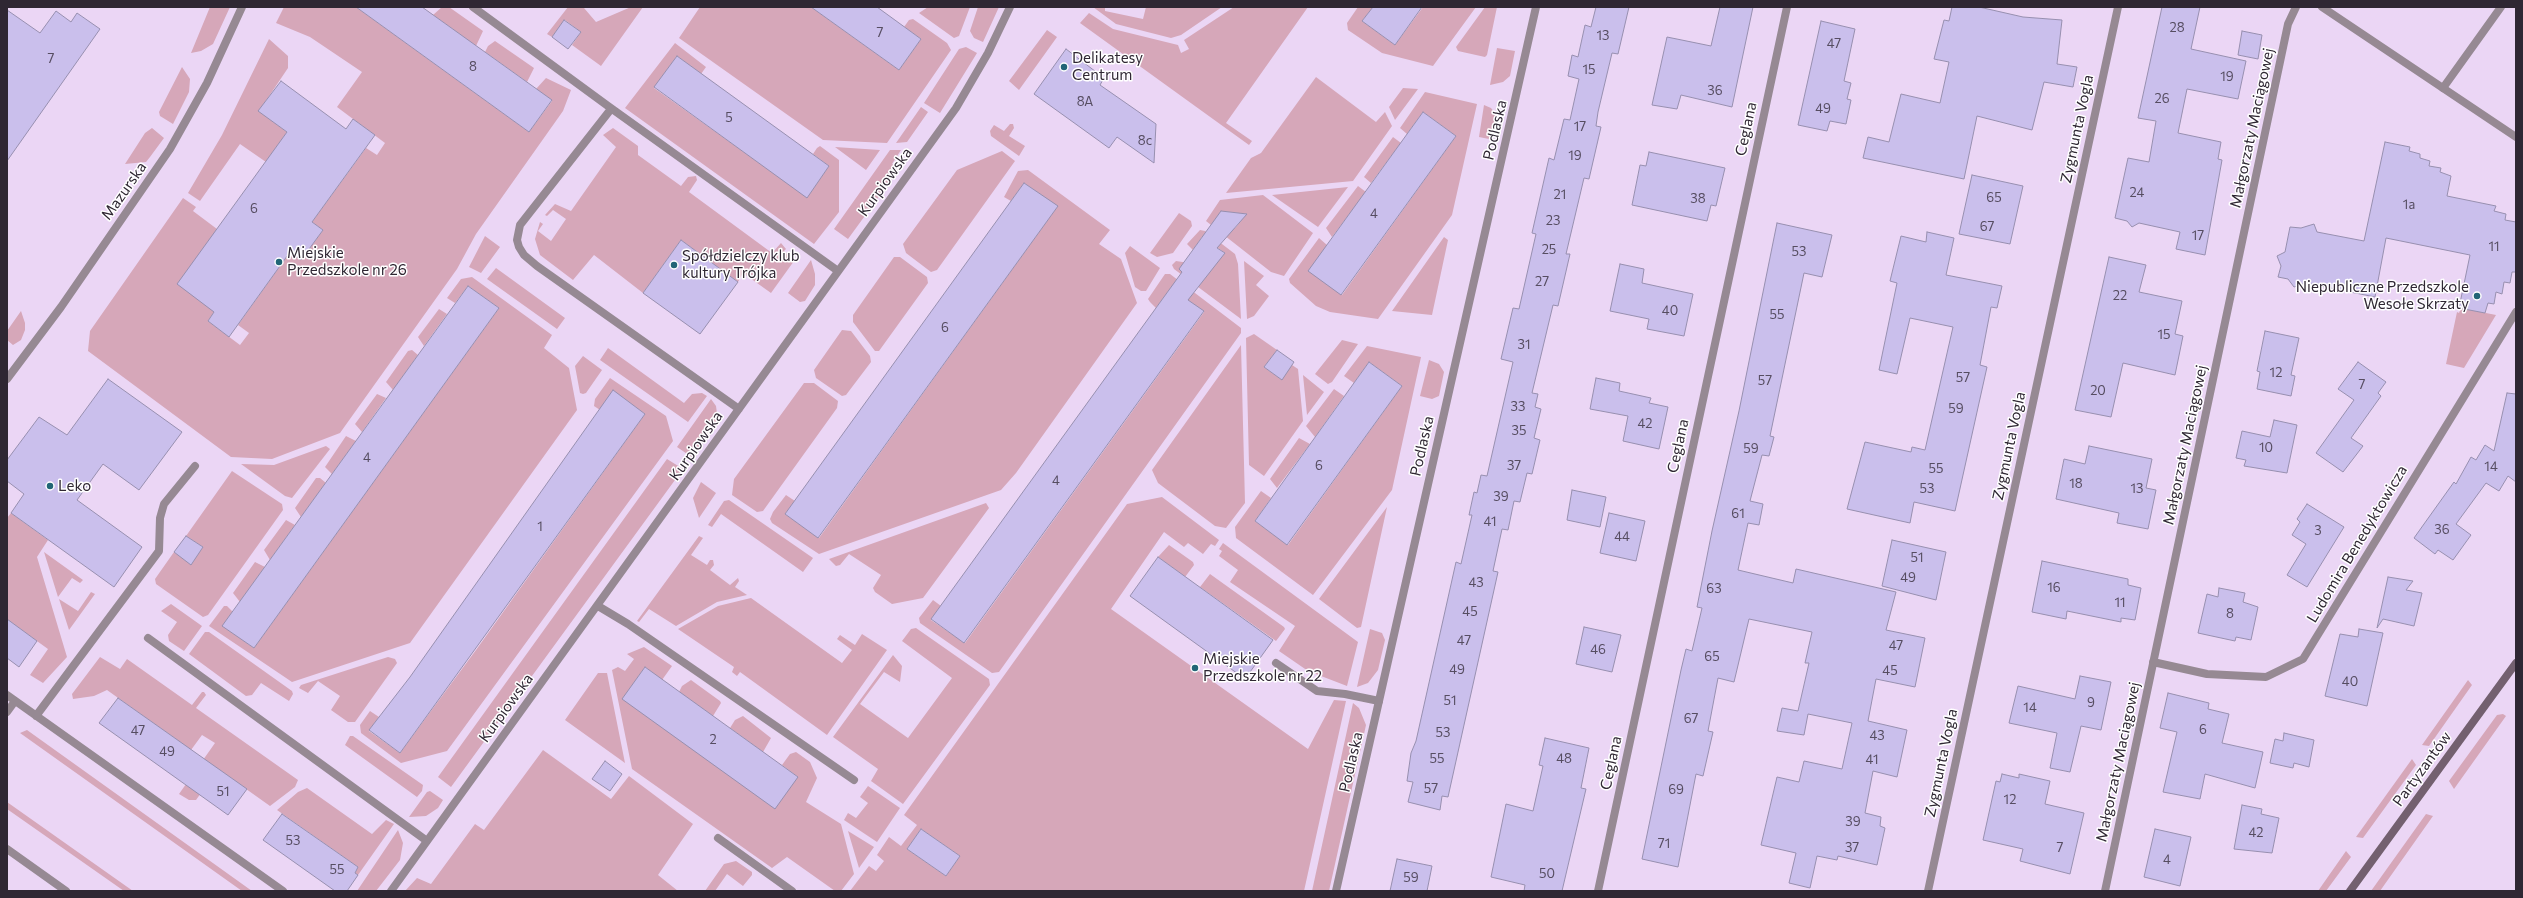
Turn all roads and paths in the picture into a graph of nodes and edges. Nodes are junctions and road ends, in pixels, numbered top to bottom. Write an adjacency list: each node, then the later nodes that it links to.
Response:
1 (242, 7): 15 (street, Mazurska)
2 (473, 7): 11 (street)
3 (1010, 7): 13 (street, Kurpiowska)
4 (1536, 7): 25 (street, Podlaska)
5 (1787, 7): 37 (street, Ceglana)
6 (2118, 7): 38 (street, Zygmunta Vogla)
7 (2296, 7): 20 (street, Małgorzaty Maciągowej)
8 (2322, 7): 10 (street)
9 (2501, 7): 10 (street)
10 (2443, 88): 12 (street)
11 (611, 109): 13 (street); 16 (street)
12 (2516, 137)
13 (838, 270): 16 (street, Kurpiowska)
14 (2516, 312): 20 (street, Ludomira Benedyktowicza)
15 (7, 379)
16 (739, 409): 18 (street, Kurpiowska)
17 (195, 466): 27 (street)
18 (598, 606): 28 (street); 30 (street, Kurpiowska)
19 (148, 638): 30 (street)
20 (2154, 662): 39 (street, Małgorzaty Maciągowej)
21 (1276, 663): 25 (street)
22 (2516, 663): 40 (main road, Partyzantów)
23 (7, 695): 24 (street)
24 (15, 701): 26 (street); 27 (street)
25 (1379, 701): 36 (street, Podlaska)
26 (7, 712)
27 (36, 716): 33 (street)
28 (854, 780)
29 (718, 838): 35 (street)
30 (427, 840): 34 (street, Kurpiowska)
31 (7, 849): 32 (street)
32 (66, 891)
33 (283, 891)
34 (391, 891)
35 (792, 891)
36 (1336, 891)
37 (1598, 891)
38 (1928, 891)
39 (2105, 891)
40 (2350, 891)

